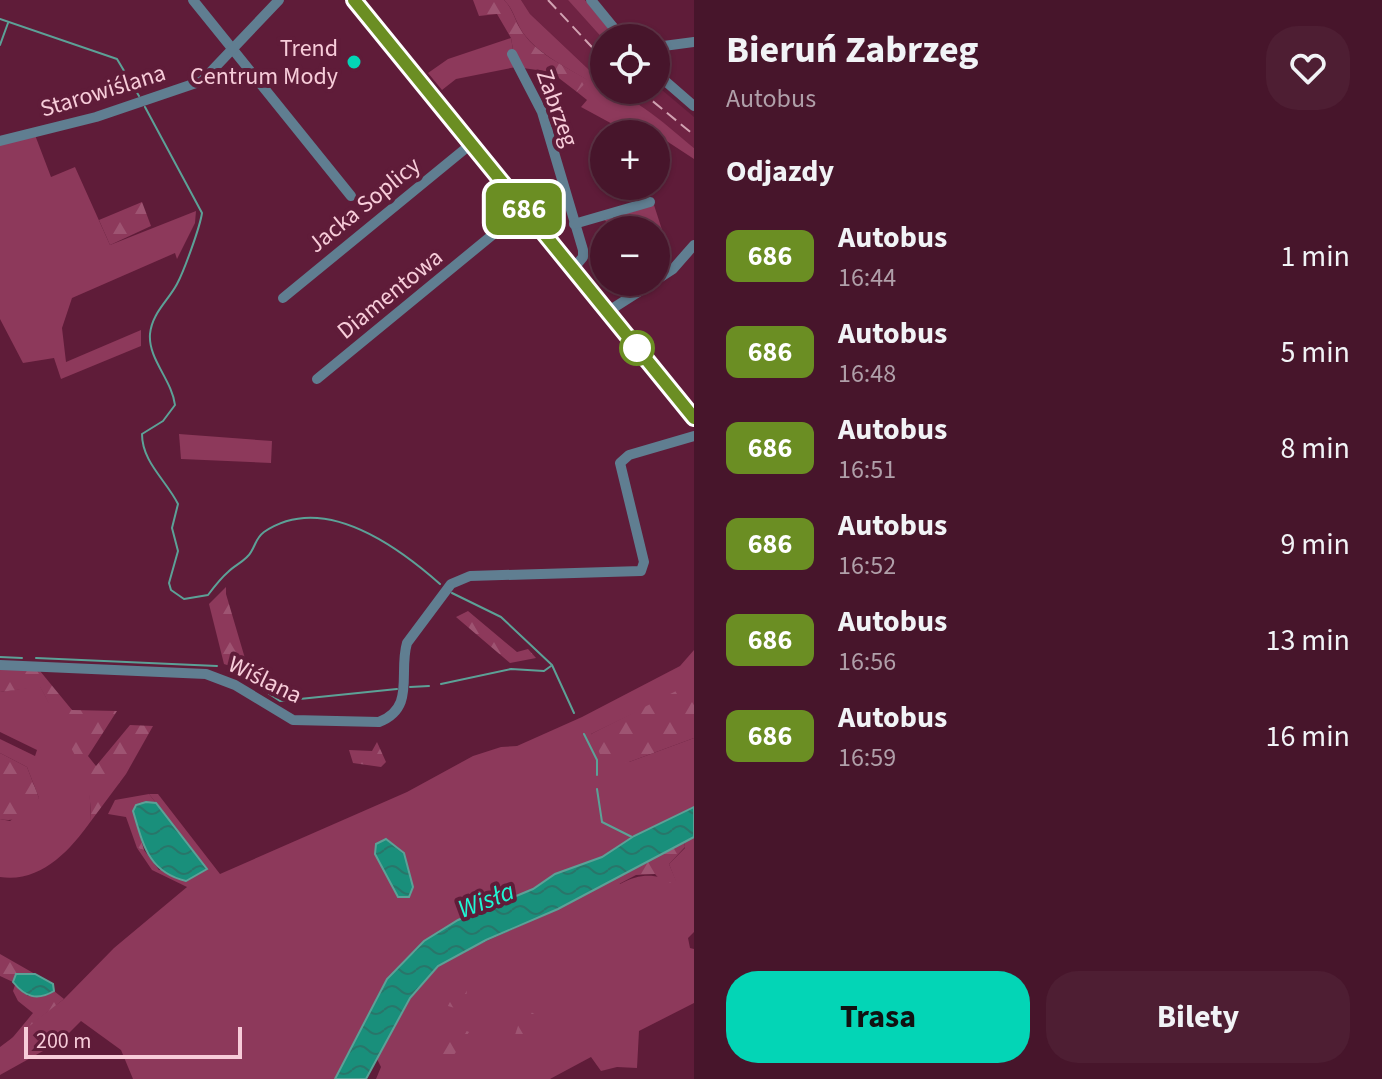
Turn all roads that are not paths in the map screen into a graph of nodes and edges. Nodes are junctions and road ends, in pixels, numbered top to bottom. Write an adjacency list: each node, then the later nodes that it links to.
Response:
1 (193, 0): 8 (street)
2 (279, 0): 8 (street, Starowiślana)
3 (354, 0): 13 (main road)
4 (591, 0): 5 (street)
5 (611, 24)
6 (694, 42): 7 (street)
7 (670, 45)
8 (234, 49): 12 (street, Starowiślana); 14 (street)
9 (512, 54): 17 (street, Zabrzeg)
10 (670, 85): 11 (street)
11 (694, 106)
12 (0, 141)
13 (471, 144): 16 (main road); 22 (street, Jacka Soplicy)
14 (351, 196)
15 (650, 202): 17 (street)
16 (524, 209): 19 (main road); 24 (street, Diamentowa)
17 (574, 224): 19 (street, Zabrzeg)
18 (694, 245): 20 (street)
19 (573, 269): 23 (main road)
20 (670, 271)
21 (632, 296): 23 (street)
22 (283, 298)
23 (607, 312): 25 (main road)
24 (317, 379)
25 (694, 418)
26 (694, 436): 27 (street, Wiślana)
27 (0, 665)

